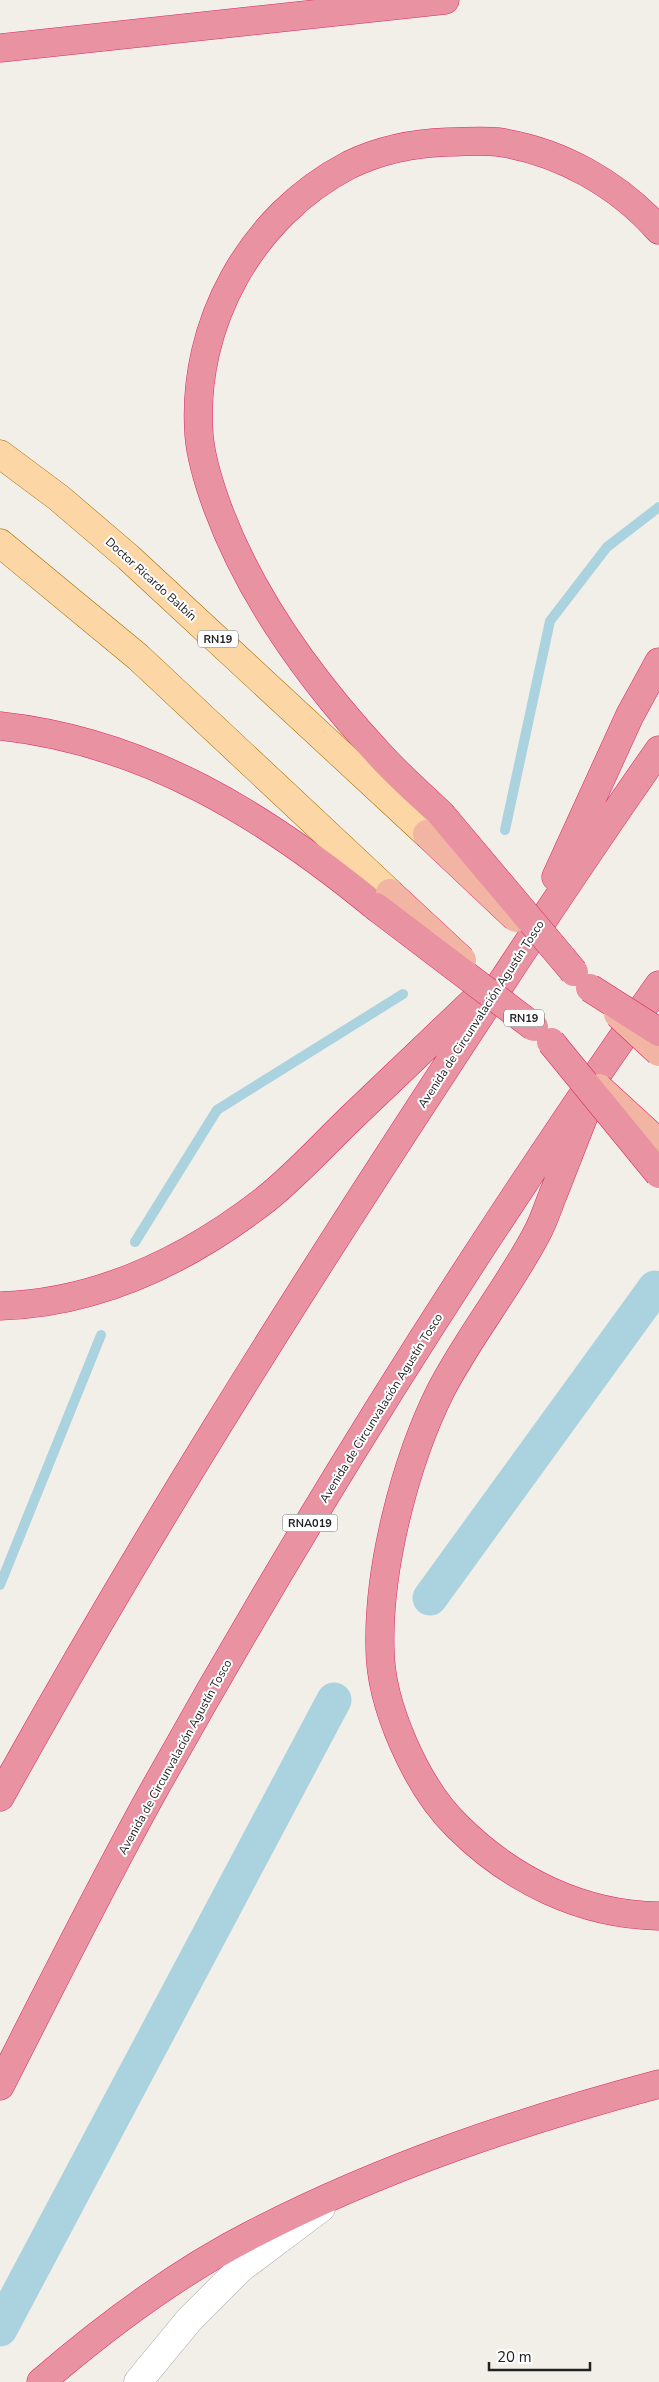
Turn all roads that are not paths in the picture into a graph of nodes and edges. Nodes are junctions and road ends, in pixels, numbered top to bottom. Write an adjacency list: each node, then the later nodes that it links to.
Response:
1 (444, 0): 2 (highway)
2 (0, 48)
3 (659, 230): 9 (highway)
4 (0, 454): 9 (main road, Doctor Ricardo Balbín / RN19)
5 (0, 543): 10 (main road)
6 (659, 662): 11 (highway)
7 (0, 726): 10 (highway)
8 (659, 750): 11 (highway, Avenida de Circunvalación Agustín Tosco)
9 (434, 824): 12 (highway, bridge)
10 (383, 900): 16 (highway, bridge)
11 (518, 956): 21 (highway); 22 (highway, Avenida de Circunvalación Agustín Tosco)
12 (582, 980): 15 (highway, bridge); 18 (highway, bridge)
13 (659, 985): 17 (highway, Avenida de Circunvalación Agustín Tosco / RNA019)
14 (659, 1005): 17 (highway)
15 (659, 1032)
16 (542, 1035): 19 (highway, RN19, bridge); 20 (highway, bridge)
17 (613, 1050): 23 (highway); 25 (highway, Avenida de Circunvalación Agustín Tosco / RNA019)
18 (659, 1052)
19 (659, 1143)
20 (659, 1174)
21 (0, 1306)
22 (0, 1797)
23 (659, 1916)
24 (659, 2084): 26 (highway)
25 (0, 2086)
26 (343, 2192): 27 (highway); 28 (street)
27 (41, 2382)
28 (138, 2382)

